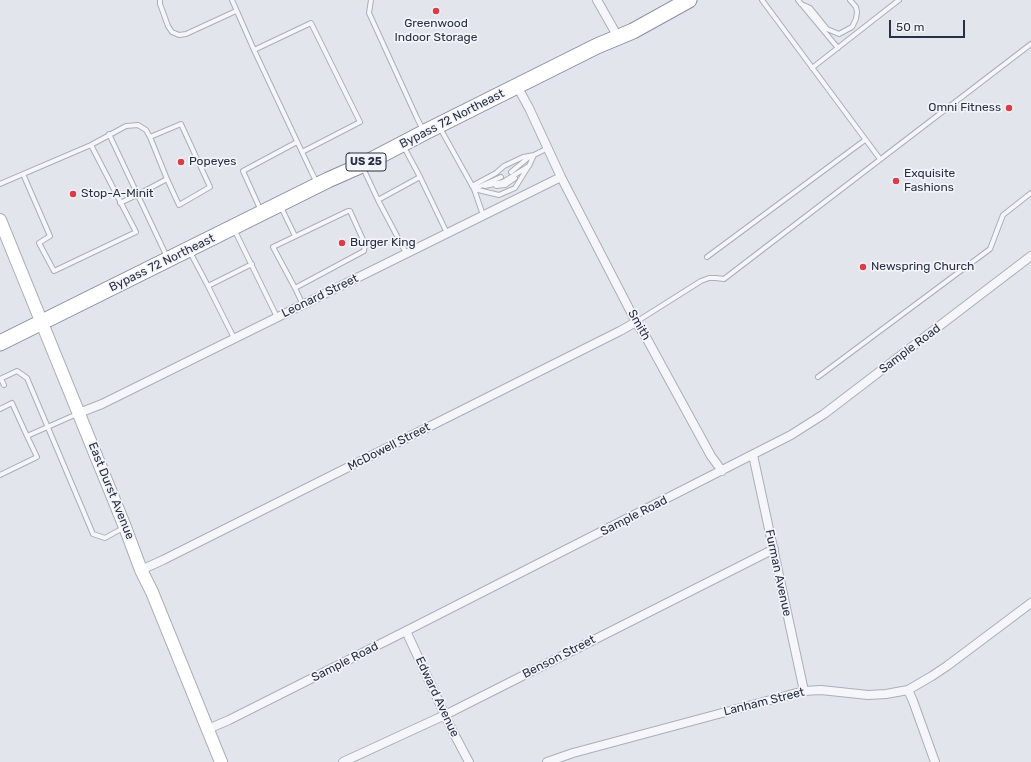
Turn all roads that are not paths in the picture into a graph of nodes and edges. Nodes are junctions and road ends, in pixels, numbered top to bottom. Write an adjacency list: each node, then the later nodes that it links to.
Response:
1 (160, 0): 11 (lane)
2 (232, 0): 11 (lane)
3 (371, 0): 19 (lane)
4 (597, 0): 12 (street)
5 (689, 0): 12 (highway, Bypass 72 Northeast / US 25)
6 (762, 0): 16 (lane)
7 (798, 0): 10 (lane)
8 (850, 0): 10 (lane)
9 (900, 0): 14 (lane)
10 (801, 4): 14 (lane)
11 (236, 11): 15 (lane)
12 (618, 37): 17 (highway, Bypass 72 Northeast / US 25)
13 (1031, 44): 29 (lane)
14 (838, 48): 16 (lane)
15 (254, 50): 23 (lane); 27 (lane)
16 (812, 68): 22 (lane)
17 (517, 86): 18 (highway, Bypass 72 Northeast / US 25); 26 (street, Smith)
18 (438, 125): 19 (highway, Bypass 72 Northeast / US 25); 40 (lane)
19 (425, 132): 25 (highway, Bypass 72 Northeast / US 25)
20 (110, 134): 21 (lane); 24 (lane); 42 (lane)
21 (150, 137): 37 (lane); 37 (lane)
22 (865, 140): 29 (lane); 55 (lane)
23 (297, 142): 27 (lane); 46 (lane)
24 (91, 144): 33 (lane); 44 (lane)
25 (402, 144): 30 (highway, Bypass 72 Northeast / US 25); 34 (lane)
26 (548, 148): 28 (lane); 36 (street, Smith)
27 (302, 152): 39 (lane)
28 (534, 155): 31 (lane); 32 (lane); 40 (lane)
29 (880, 160): 63 (lane)
30 (362, 165): 39 (highway, Bypass 72 Northeast / US 25); 43 (lane)
31 (529, 166): 40 (lane); 40 (lane)
32 (511, 172)
33 (23, 174): 38 (lane); 44 (lane)
34 (420, 177): 43 (lane); 50 (lane)
35 (501, 177): 40 (lane)
36 (561, 177): 47 (street, Leonard Street); 63 (street, Smith)
37 (167, 180): 42 (lane)
38 (0, 184)
39 (319, 185): 45 (highway, Bypass 72 Northeast / US 25)
40 (473, 188): 47 (lane)
41 (1031, 193): 66 (lane)
42 (139, 194): 44 (lane); 56 (lane)
43 (378, 200): 53 (lane)
44 (120, 203)
45 (279, 204): 46 (highway, Bypass 72 Northeast / US 25); 51 (lane)
46 (262, 213): 49 (highway, Bypass 72 Northeast / US 25)
47 (483, 215): 50 (street, Leonard Street)
48 (0, 220): 62 (street, East Durst Avenue)
49 (234, 227): 52 (highway, Bypass 72 Northeast / US 25); 57 (lane)
50 (447, 233): 53 (street, Leonard Street)
51 (295, 236): 59 (lane); 59 (lane)
52 (189, 250): 56 (highway, Bypass 72 Northeast / US 25); 58 (lane)
53 (406, 253): 60 (street, Leonard Street)
54 (1031, 256): 76 (street, Sample Road)
55 (707, 257)
56 (169, 260): 62 (highway, Bypass 72 Northeast / US 25)
57 (252, 264): 58 (lane); 61 (lane)
58 (208, 286): 64 (lane)
59 (295, 288): 60 (lane)
60 (303, 305): 61 (street, Leonard Street)
61 (277, 317): 64 (street, Leonard Street)
62 (42, 322): 65 (highway, US 25); 73 (street, East Durst Avenue)
63 (636, 322): 77 (street, Smith); 81 (street, McDowell Street)
64 (234, 338): 73 (street, Leonard Street)
65 (0, 343)
66 (818, 377)
67 (1, 379): 68 (lane); 74 (lane)
68 (4, 385)
69 (10, 398): 71 (lane)
70 (0, 403): 72 (lane)
71 (12, 403): 72 (lane); 75 (lane)
72 (1, 408)
73 (79, 413): 74 (lane); 79 (street, East Durst Avenue)
74 (48, 426): 75 (lane); 79 (lane)
75 (27, 436): 78 (lane)
76 (753, 455): 77 (street, Sample Road); 80 (street, Furman Avenue)
77 (722, 471): 83 (street, Sample Road)
78 (0, 475)
79 (125, 527): 81 (street, East Durst Avenue)
80 (774, 549): 85 (street, Furman Avenue); 86 (street, Benson Street)
81 (142, 570): 87 (street, East Durst Avenue)
82 (1031, 603): 84 (street, Lanham Street)
83 (406, 631): 86 (street, Edward Avenue); 87 (street, Sample Road)
84 (908, 690): 85 (street, Lanham Street); 92 (street)
85 (804, 691): 91 (street, Lanham Street)
86 (445, 715): 89 (street, Benson Street); 90 (street, Edward Avenue)
87 (208, 729): 88 (street, East Durst Avenue)
88 (221, 762)
89 (343, 762)
90 (469, 762)
91 (547, 762)
92 (935, 762)

